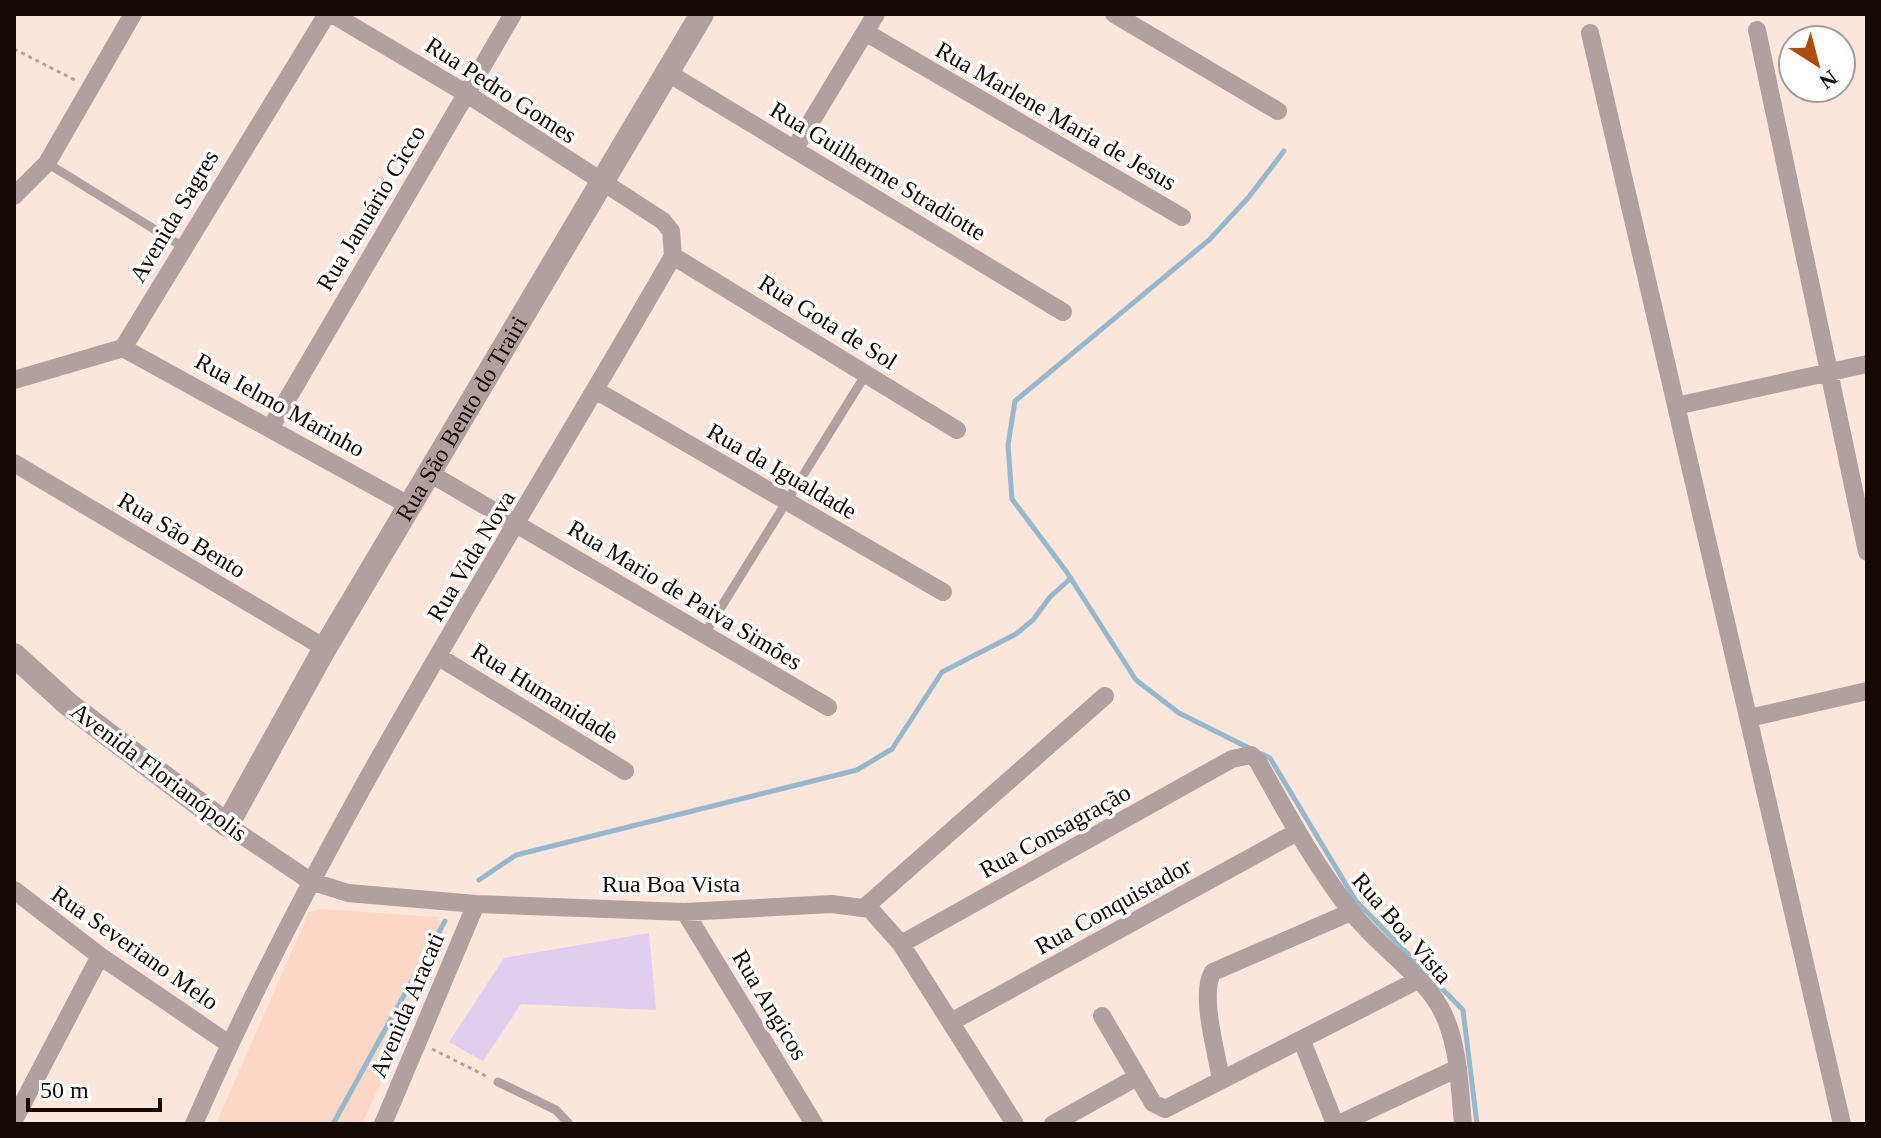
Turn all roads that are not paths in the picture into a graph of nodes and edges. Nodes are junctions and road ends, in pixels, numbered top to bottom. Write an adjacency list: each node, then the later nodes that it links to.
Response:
1 (133, 14): 14 (street)
2 (330, 14): 11 (street, Rua Pedro Gomes); 18 (street, Avenida Sagres)
3 (513, 14): 11 (street, Rua Januário Cicco)
4 (702, 14): 10 (street, Rua São Bento do Trairi)
5 (876, 14): 8 (street)
6 (1114, 14): 12 (street)
7 (1757, 30): 23 (street)
8 (865, 32): 13 (street); 17 (street, Rua Marlene Maria de Jesus)
9 (1590, 33): 27 (street)
10 (668, 73): 13 (street, Rua Guilherme Stradiotte); 15 (street, Rua São Bento do Trairi)
11 (467, 94): 15 (street, Rua Pedro Gomes); 28 (street, Rua Januário Cicco)
12 (1278, 111)
13 (795, 148): 20 (street, Rua Guilherme Stradiotte)
14 (47, 163): 16 (street); 18 (lane)
15 (602, 184): 19 (street, Rua Pedro Gomes); 31 (street, Rua São Bento do Trairi)
16 (14, 196)
17 (1182, 217)
18 (183, 247): 21 (street, Avenida Sagres)
19 (673, 256): 24 (street, Rua Gota de Sol); 26 (street, Rua Vida Nova)
20 (1063, 312)
21 (123, 348): 25 (street); 28 (street, Rua Ielmo Marinho)
22 (1867, 364): 23 (street)
23 (1827, 372): 27 (street); 35 (street)
24 (866, 374): 29 (street, Rua Gota de Sol); 32 (lane)
25 (14, 380)
26 (597, 391): 32 (street, Rua da Igualdade); 34 (street, Rua Vida Nova)
27 (1676, 406): 44 (street)
28 (271, 427): 33 (street, Rua Ielmo Marinho)
29 (957, 430)
30 (14, 463): 38 (street, Rua São Bento)
31 (431, 474): 33 (street, Rua São Bento do Trairi); 34 (street, Rua Mario de Paiva Simões)
32 (787, 501): 36 (street, Rua da Igualdade); 37 (lane)
33 (412, 507): 38 (street, Rua São Bento do Trairi)
34 (518, 524): 37 (street, Rua Mario de Paiva Simões); 40 (street, Rua Vida Nova)
35 (1867, 552)
36 (943, 592)
37 (705, 633): 43 (street, Rua Mario de Paiva Simões)
38 (325, 648): 47 (street, Rua São Bento do Trairi)
39 (14, 655): 47 (street, Avenida Florianópolis)
40 (439, 657): 46 (street, Rua Humanidade); 49 (street, Rua Vida Nova)
41 (1867, 691): 44 (street)
42 (1105, 696): 52 (street)
43 (828, 707)
44 (1749, 718): 75 (street)
45 (1232, 759): 48 (street, Rua Boa Vista); 55 (street, Rua Consagração)
46 (625, 771)
47 (227, 825): 49 (street, Avenida Florianópolis)
48 (1297, 832): 54 (street, Rua Boa Vista); 59 (street, Rua Conquistador)
49 (310, 881): 51 (street); 61 (street, Rua Vida Nova)
50 (14, 890): 56 (street, Rua Severiano Melo)
51 (476, 904): 53 (street, Rua Boa Vista); 68 (street, Avenida Aracati)
52 (865, 907): 53 (street, Rua Boa Vista); 55 (street)
53 (685, 912): 70 (street, Rua Angicos)
54 (1351, 912): 57 (street, Rua Boa Vista); 64 (street)
55 (901, 944): 59 (street)
56 (100, 956): 61 (street, Rua Severiano Melo); 66 (street)
57 (1418, 980): 60 (street); 62 (street, Rua Boa Vista)
58 (1102, 1016): 63 (street)
59 (951, 1022): 71 (street)
60 (1302, 1041): 64 (street); 73 (street)
61 (229, 1044): 67 (street, Rua Vida Nova)
62 (1458, 1068): 73 (street); 74 (street, Rua Boa Vista)
63 (1137, 1077): 64 (street); 72 (street)
64 (1221, 1080)
65 (498, 1082): 69 (lane)
66 (14, 1120)
67 (194, 1124)
68 (383, 1124)
69 (569, 1124)
70 (814, 1124)
71 (1015, 1124)
72 (1053, 1124)
73 (1337, 1124)
74 (1463, 1124)
75 (1842, 1124)

